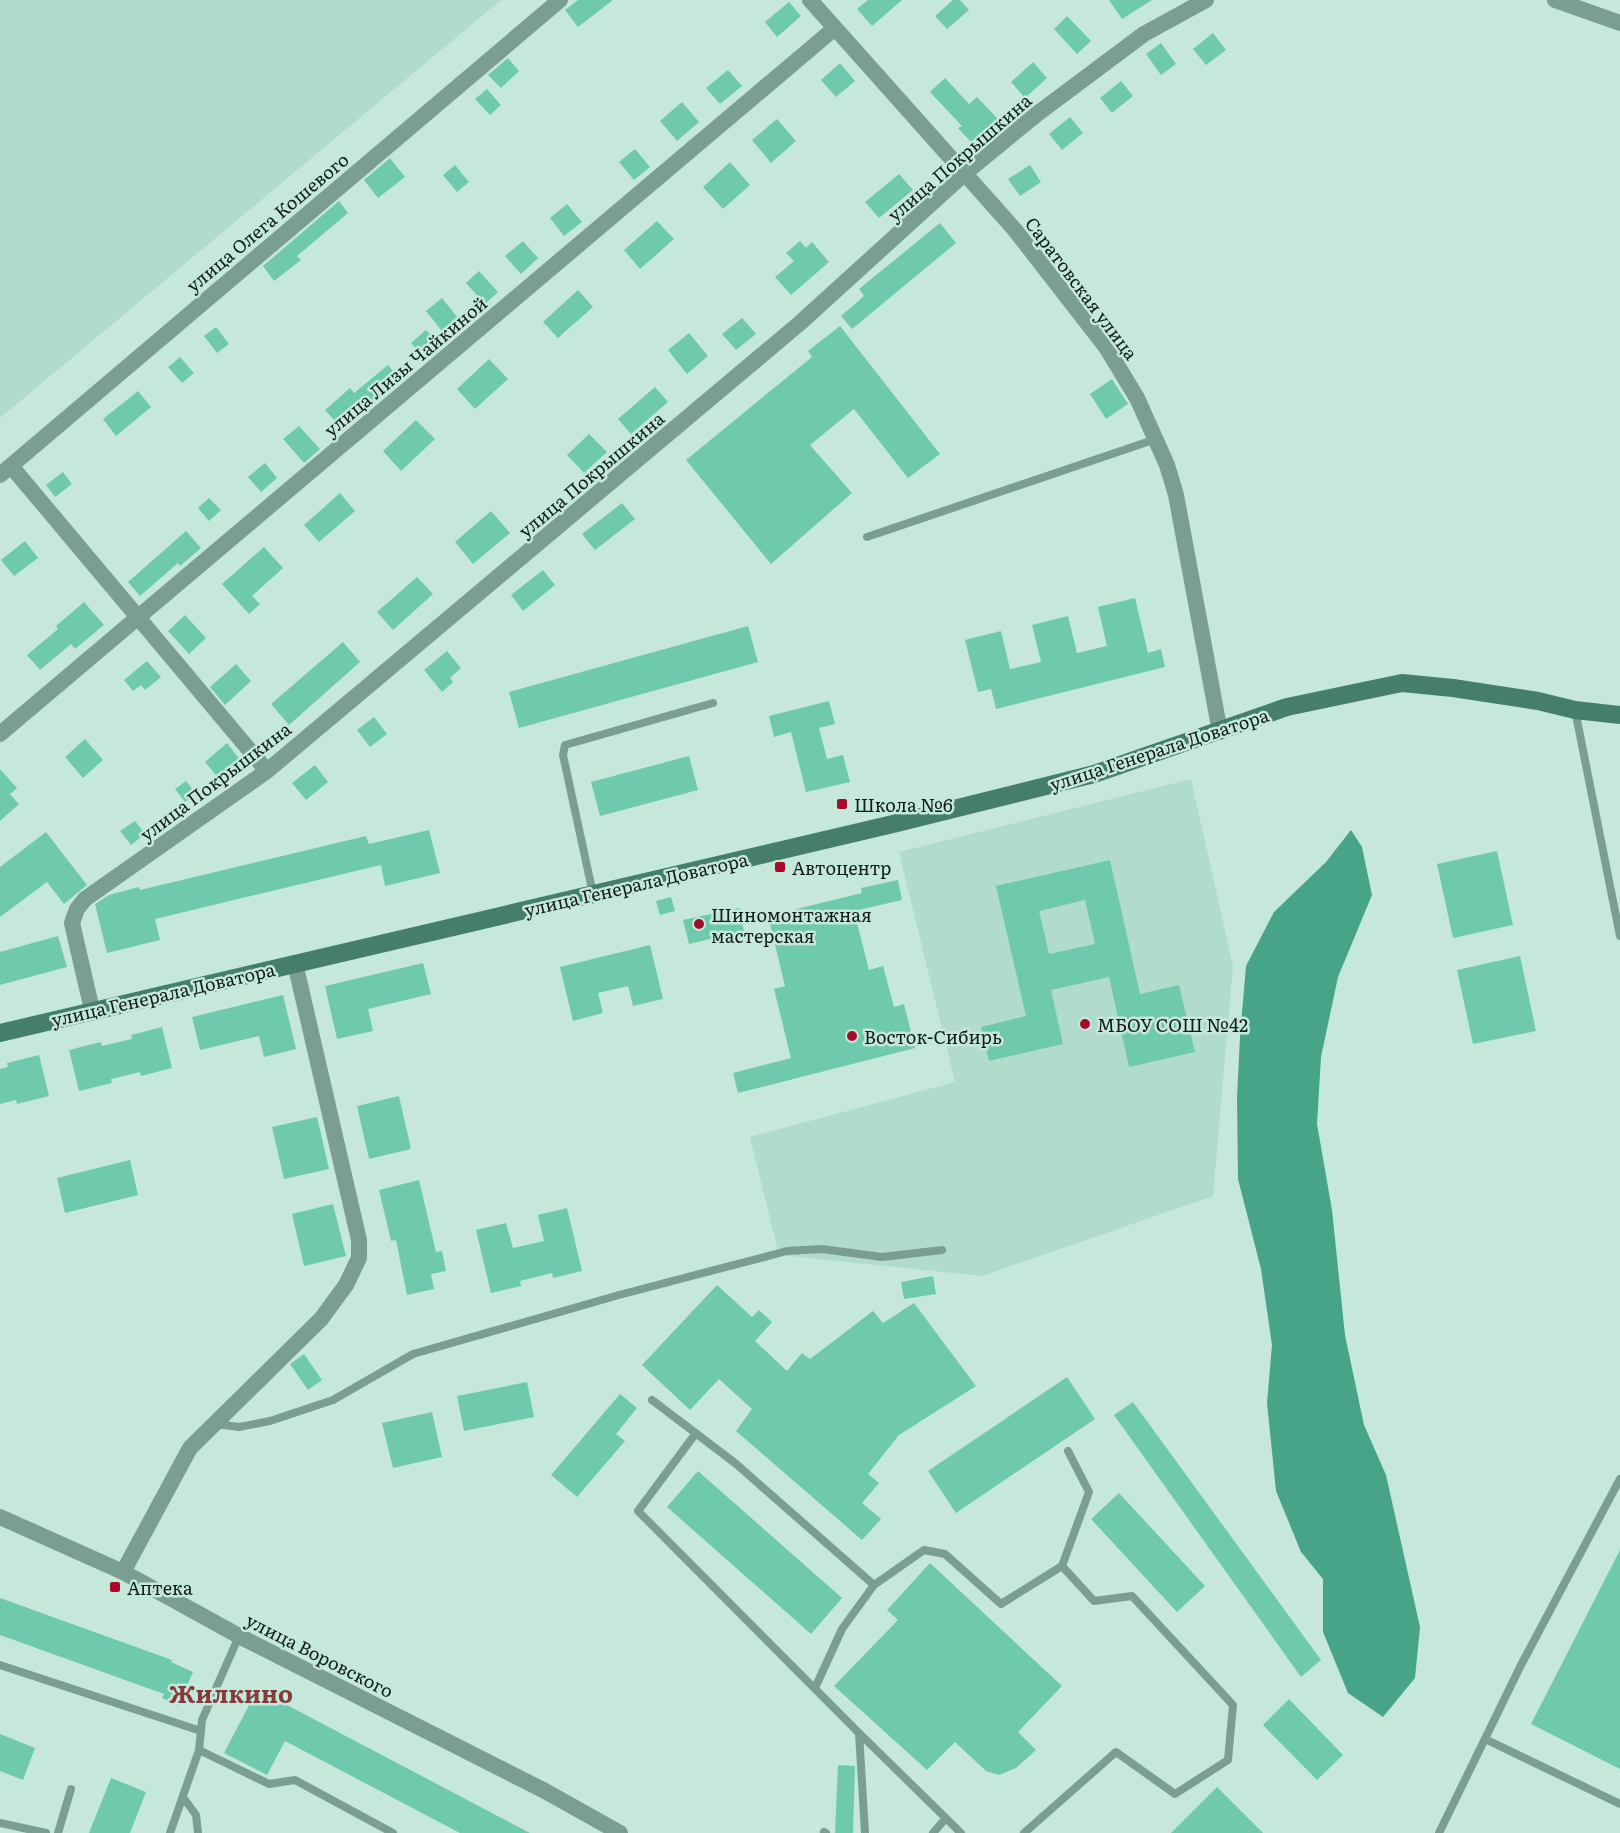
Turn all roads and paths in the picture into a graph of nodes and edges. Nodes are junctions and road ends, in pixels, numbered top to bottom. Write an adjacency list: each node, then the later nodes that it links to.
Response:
1 (560, 0): 9 (street, улица Олега Кошевого)
2 (810, 0): 6 (street, Саратовская улица)
3 (1206, 0): 7 (street, улица Покрышкина)
4 (1555, 0): 5 (street)
5 (1620, 23)
6 (835, 28): 7 (street, Саратовская улица); 11 (street, улица Лизы Чайкиной)
7 (965, 173): 8 (street, Саратовская улица); 17 (street, улица Покрышкина)
8 (1156, 440): 10 (lane); 15 (street, Саратовская улица)
9 (5, 470): 11 (street)
10 (867, 537)
11 (139, 617): 16 (street, улица Лизы Чайкиной); 17 (street)
12 (713, 703): 18 (lane)
13 (1575, 710): 14 (street, улица Генерала Доватора); 15 (street, улица Генерала Доватора); 19 (lane)
14 (1620, 715)
15 (1220, 732): 18 (street, улица Генерала Доватора)
16 (0, 734)
17 (267, 771): 21 (street, улица Покрышкина)
18 (593, 894): 20 (street, улица Генерала Доватора)
19 (1620, 936)
20 (295, 963): 21 (street, улица Генерала Доватора); 25 (street)
21 (92, 1010): 22 (street, улица Генерала Доватора)
22 (0, 1032)
23 (942, 1250): 25 (lane)
24 (652, 1400): 26 (lane)
25 (215, 1424): 31 (street)
26 (696, 1433): 32 (lane); 35 (lane)
27 (1068, 1451): 30 (lane)
28 (1620, 1479): 38 (lane)
29 (0, 1517): 31 (street, улица Воровского)
30 (1062, 1566): 32 (lane); 54 (lane)
31 (123, 1572): 33 (street, улица Воровского)
32 (874, 1585): 35 (lane)
33 (238, 1636): 36 (lane); 50 (street, улица Воровского)
34 (0, 1665): 36 (lane)
35 (815, 1688): 37 (lane)
36 (201, 1731): 39 (lane)
37 (859, 1733): 43 (lane); 51 (lane)
38 (1485, 1739): 42 (lane); 55 (lane)
39 (199, 1750): 41 (lane); 49 (lane)
40 (71, 1789): 46 (lane)
41 (183, 1797): 47 (lane); 48 (lane)
42 (1620, 1804)
43 (946, 1818): 52 (lane); 53 (lane)
44 (0, 1823): 45 (lane)
45 (46, 1833)
46 (58, 1833)
47 (170, 1833)
48 (198, 1833)
49 (393, 1833)
50 (618, 1833)
51 (865, 1833)
52 (933, 1833)
53 (961, 1833)
54 (1024, 1833)
55 (1439, 1833)

